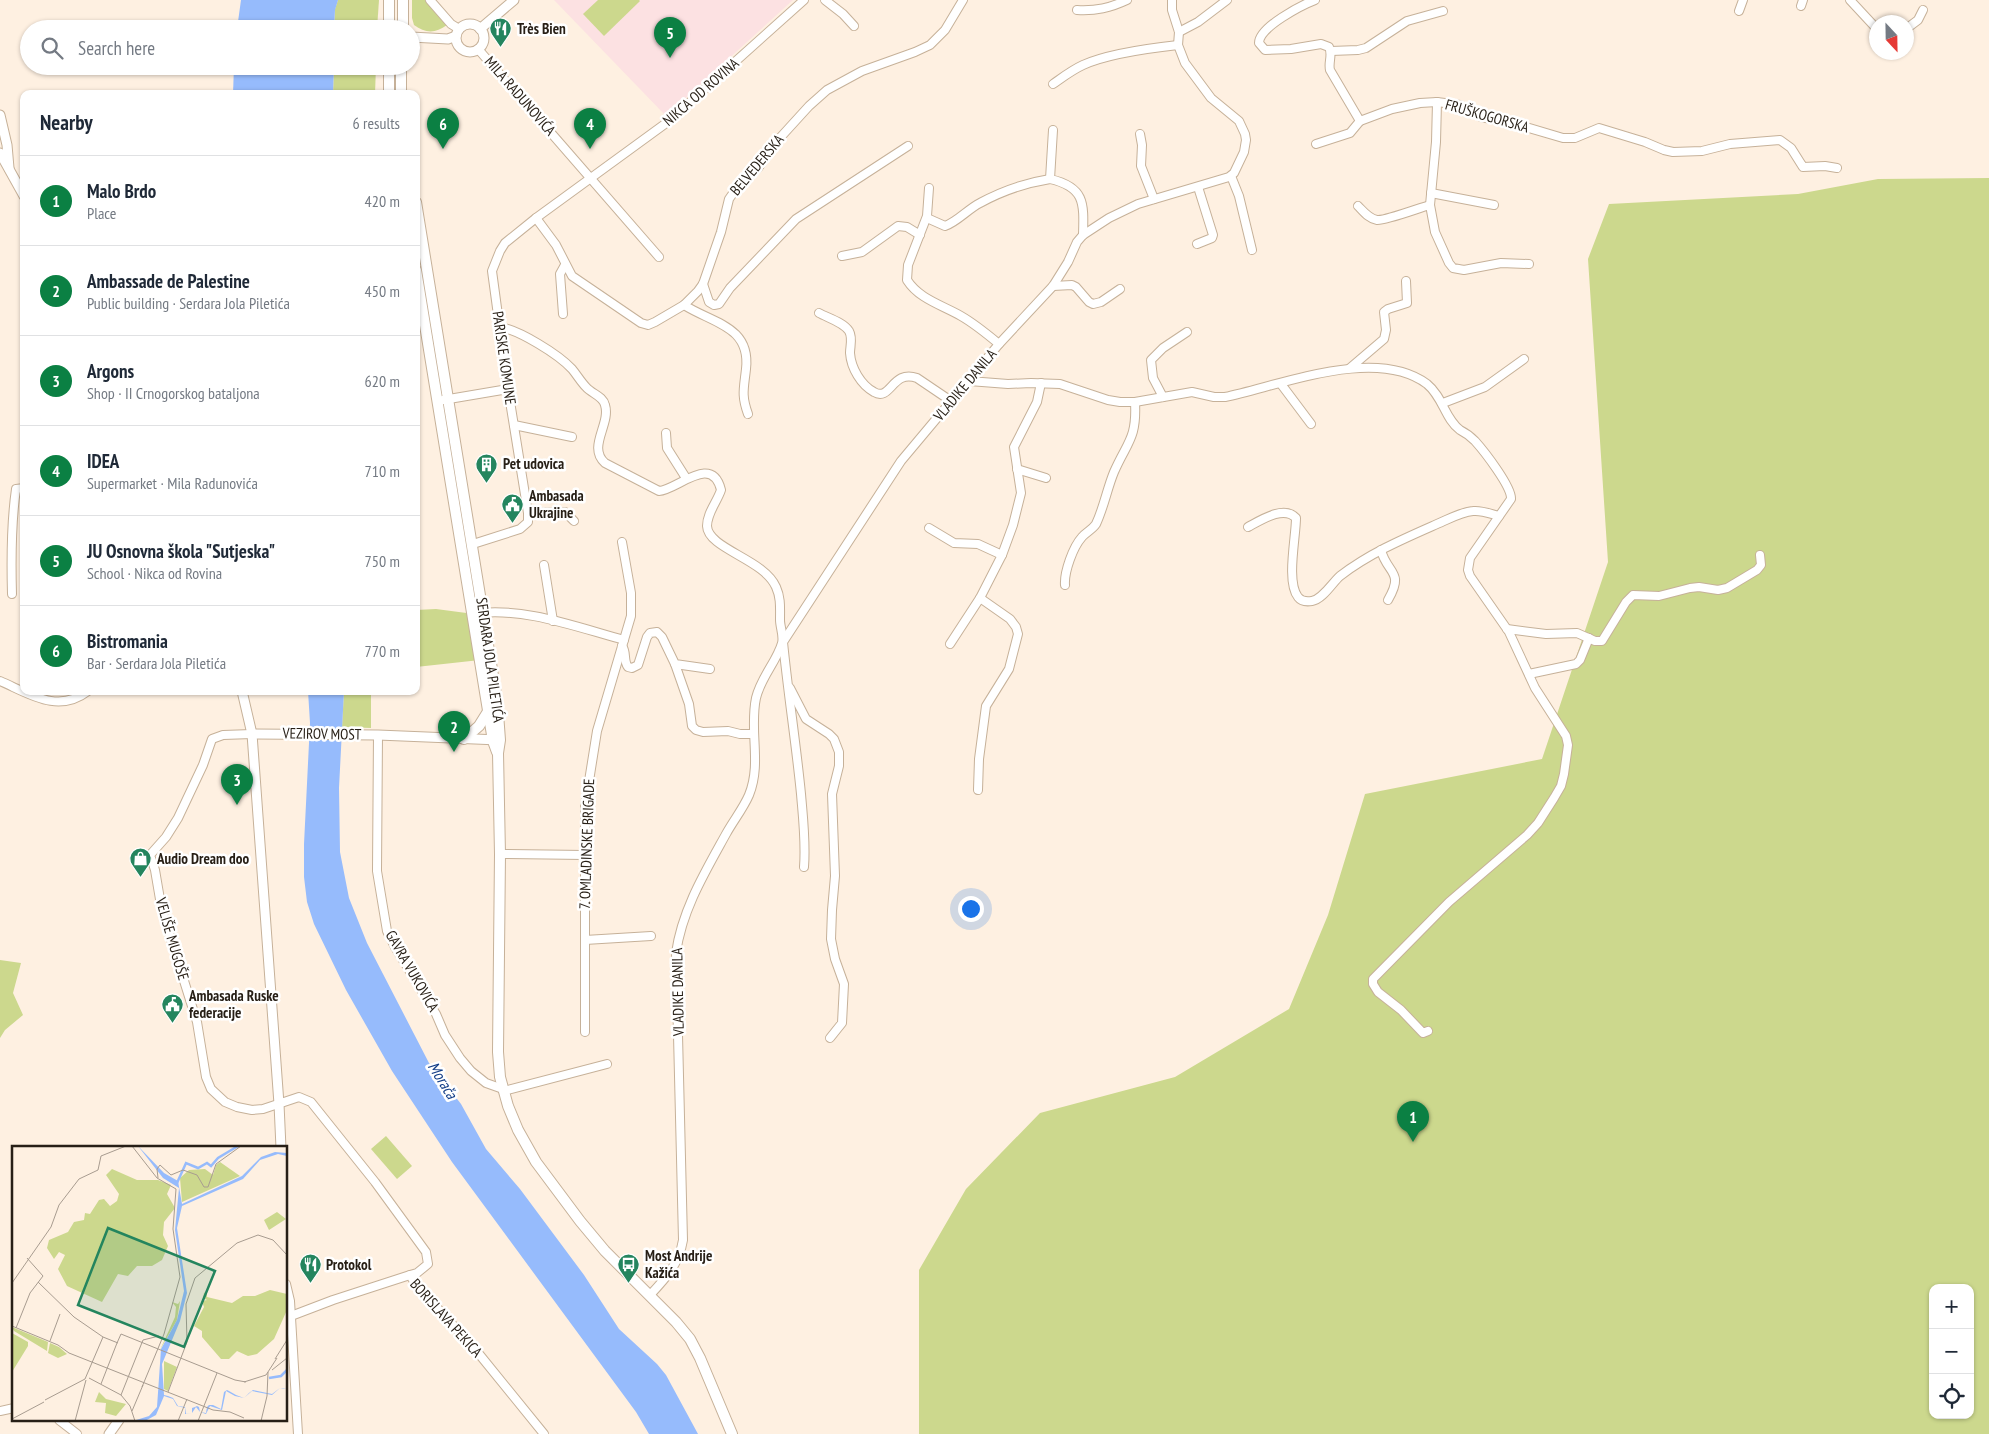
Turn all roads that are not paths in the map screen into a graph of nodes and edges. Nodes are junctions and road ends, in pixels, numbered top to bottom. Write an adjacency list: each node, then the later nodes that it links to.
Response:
1 (389, 0): 18 (main road)
2 (403, 0): 19 (main road)
3 (430, 0): 25 (street)
4 (514, 0): 23 (street)
5 (804, 0): 46 (street, NIKCA OD ROVINA)
6 (826, 0): 22 (street)
7 (963, 0): 68 (street, BELVEDERSKA)
8 (1127, 0): 14 (street)
9 (1172, 0): 24 (street)
10 (1227, 0): 24 (street)
11 (1315, 0): 29 (street)
12 (1743, 0): 17 (street)
13 (1850, 0): 20 (street)
14 (1077, 10)
15 (1443, 10): 29 (street)
16 (1922, 10): 21 (street)
17 (1739, 11)
18 (389, 20)
19 (403, 20)
20 (1869, 20)
21 (1914, 23)
22 (854, 26)
23 (480, 29): 25 (street); 28 (street)
24 (1179, 32): 27 (street)
25 (458, 33): 26 (street); 28 (street)
26 (420, 37)
27 (1178, 45): 32 (street); 45 (street)
28 (478, 49): 46 (street, MILA RADUNOVIĆA)
29 (1331, 51): 37 (street)
30 (389, 75): 33 (main road)
31 (401, 75): 34 (main road)
32 (1053, 84)
33 (389, 90)
34 (401, 90)
35 (1437, 102): 37 (street, FRUŠKOGORSKA); 44 (street, FRUŠKOGORSKA); 51 (street)
36 (0, 115): 43 (street)
37 (1360, 121): 40 (street, FRUŠKOGORSKA)
38 (1053, 130): 47 (street)
39 (1140, 134): 52 (street)
40 (1316, 144)
41 (908, 146): 68 (street)
42 (0, 153): 43 (street)
43 (9, 168): 50 (street)
44 (1837, 168)
45 (1231, 176): 48 (street); 62 (street)
46 (592, 178): 56 (street, PARISKE KOMUNE); 64 (street, MILA RADUNOVIĆA)
47 (1050, 178): 57 (street); 60 (street)
48 (1198, 187): 52 (street); 61 (street)
49 (929, 188): 57 (street)
50 (20, 189)
51 (1431, 193): 53 (street); 54 (street)
52 (1154, 199): 60 (street)
53 (1430, 205): 55 (street); 65 (street)
54 (1494, 205)
55 (1358, 206)
56 (536, 218): 66 (street, BELVEDERSKA); 75 (street, PARISKE KOMUNE)
57 (927, 218): 59 (street)
58 (420, 231): 85 (main road, SERDARA JOLA PILETIĆA)
59 (920, 235): 63 (street); 77 (street)
60 (1083, 235): 69 (street, VLADIKE DANILA)
61 (1197, 244)
62 (1252, 250)
63 (842, 256)
64 (659, 257)
65 (1529, 264)
66 (565, 265): 72 (street, BELVEDERSKA); 74 (street)
67 (1406, 281): 79 (street)
68 (703, 284): 72 (street, BELVEDERSKA)
69 (1053, 286): 71 (street); 77 (street, VLADIKE DANILA)
70 (420, 289): 85 (main road, SERDARA JOLA PILETIĆA)
71 (1120, 289)
72 (684, 305): 89 (street)
73 (819, 313): 86 (street)
74 (563, 314)
75 (500, 327): 83 (street, PARISKE KOMUNE); 95 (street)
76 (1187, 332): 84 (street)
77 (999, 344): 80 (street, VLADIKE DANILA)
78 (1524, 359): 88 (street)
79 (1350, 368): 82 (street); 88 (street)
80 (969, 381): 81 (street); 86 (street, VLADIKE DANILA)
81 (1041, 383): 87 (street); 94 (street)
82 (1281, 384): 84 (street); 90 (street)
83 (508, 389): 85 (street); 91 (street, PARISKE KOMUNE)
84 (1163, 397): 87 (street)
85 (443, 400): 104 (main road, SERDARA JOLA PILETIĆA); 113 (main road, SERDARA JOLA PILETIĆA)
86 (951, 400): 117 (street, VLADIKE DANILA)
87 (1135, 402): 109 (street)
88 (1443, 403): 99 (street)
89 (748, 414)
90 (1311, 424)
91 (514, 425): 93 (street); 98 (street, PARISKE KOMUNE)
92 (666, 433): 95 (street)
93 (572, 437)
94 (1017, 469): 96 (street); 106 (street)
95 (686, 478): 117 (street)
96 (1046, 478)
97 (20, 488): 110 (street)
98 (528, 513): 100 (street); 104 (street)
99 (1499, 516): 105 (street); 115 (street)
100 (574, 521)
101 (1248, 527): 105 (street)
102 (929, 528): 106 (street)
103 (622, 542): 118 (street, 7. OMLADINSKE BRIGADE)
104 (473, 544): 113 (main road, SERDARA JOLA PILETIĆA)
105 (1381, 550): 112 (street)
106 (1002, 555): 111 (street)
107 (1760, 555): 116 (street)
108 (544, 565): 114 (street)
109 (1065, 585)
110 (12, 594)
111 (980, 598): 119 (street); 135 (street)
112 (1388, 600)
113 (478, 613): 114 (street); 129 (main road, SERDARA JOLA PILETIĆA); 134 (main road, SERDARA JOLA PILETIĆA)
114 (553, 621): 118 (street)
115 (1507, 629): 116 (street); 122 (street)
116 (1589, 638): 122 (street)
117 (782, 642): 123 (street); 131 (street, VLADIKE DANILA)
118 (623, 643): 120 (street); 137 (street, 7. OMLADINSKE BRIGADE)
119 (950, 644)
120 (675, 664): 121 (street); 131 (street)
121 (710, 669)
122 (1529, 674): 141 (street)
123 (785, 677): 138 (street); 143 (street)
124 (0, 682): 125 (street)
125 (20, 691)
126 (31, 695): 127 (street)
127 (83, 695)
128 (243, 695): 130 (street)
129 (489, 710): 133 (main road); 134 (main road, SERDARA JOLA PILETIĆA)
130 (252, 734): 132 (street, VEZIROV MOST); 146 (street); 146 (street, VELIŠE MUGOŠE)
131 (754, 734): 150 (street, VLADIKE DANILA)
132 (375, 735): 133 (street, VEZIROV MOST); 145 (street, GAVRA VUKOVIĆA)
133 (464, 739): 134 (street, VEZIROV MOST)
134 (497, 740): 136 (main road, SERDARA JOLA PILETIĆA)
135 (978, 790)
136 (500, 854): 137 (street); 145 (main road, SERDARA JOLA PILETIĆA)
137 (585, 855): 140 (street, 7. OMLADINSKE BRIGADE)
138 (804, 867)
139 (651, 936): 140 (street)
140 (584, 940): 142 (street, 7. OMLADINSKE BRIGADE)
141 (1428, 1031)
142 (585, 1032)
143 (830, 1038)
144 (607, 1064): 145 (street)
145 (503, 1090): 150 (main road, SERDARA JOLA PILETIĆA)
146 (279, 1104): 147 (street); 148 (street)
147 (281, 1146)
148 (410, 1275): 151 (street, BORISLAVA PEKICA); 157 (street, BORISLAVA PEKICA)
149 (288, 1289): 151 (street)
150 (650, 1295): 158 (main road, SERDARA JOLA PILETIĆA)
151 (290, 1316): 156 (street)
152 (62, 1422): 154 (street)
153 (118, 1422): 155 (street)
154 (77, 1434)
155 (109, 1434)
156 (298, 1434)
157 (544, 1434)
158 (732, 1434)

